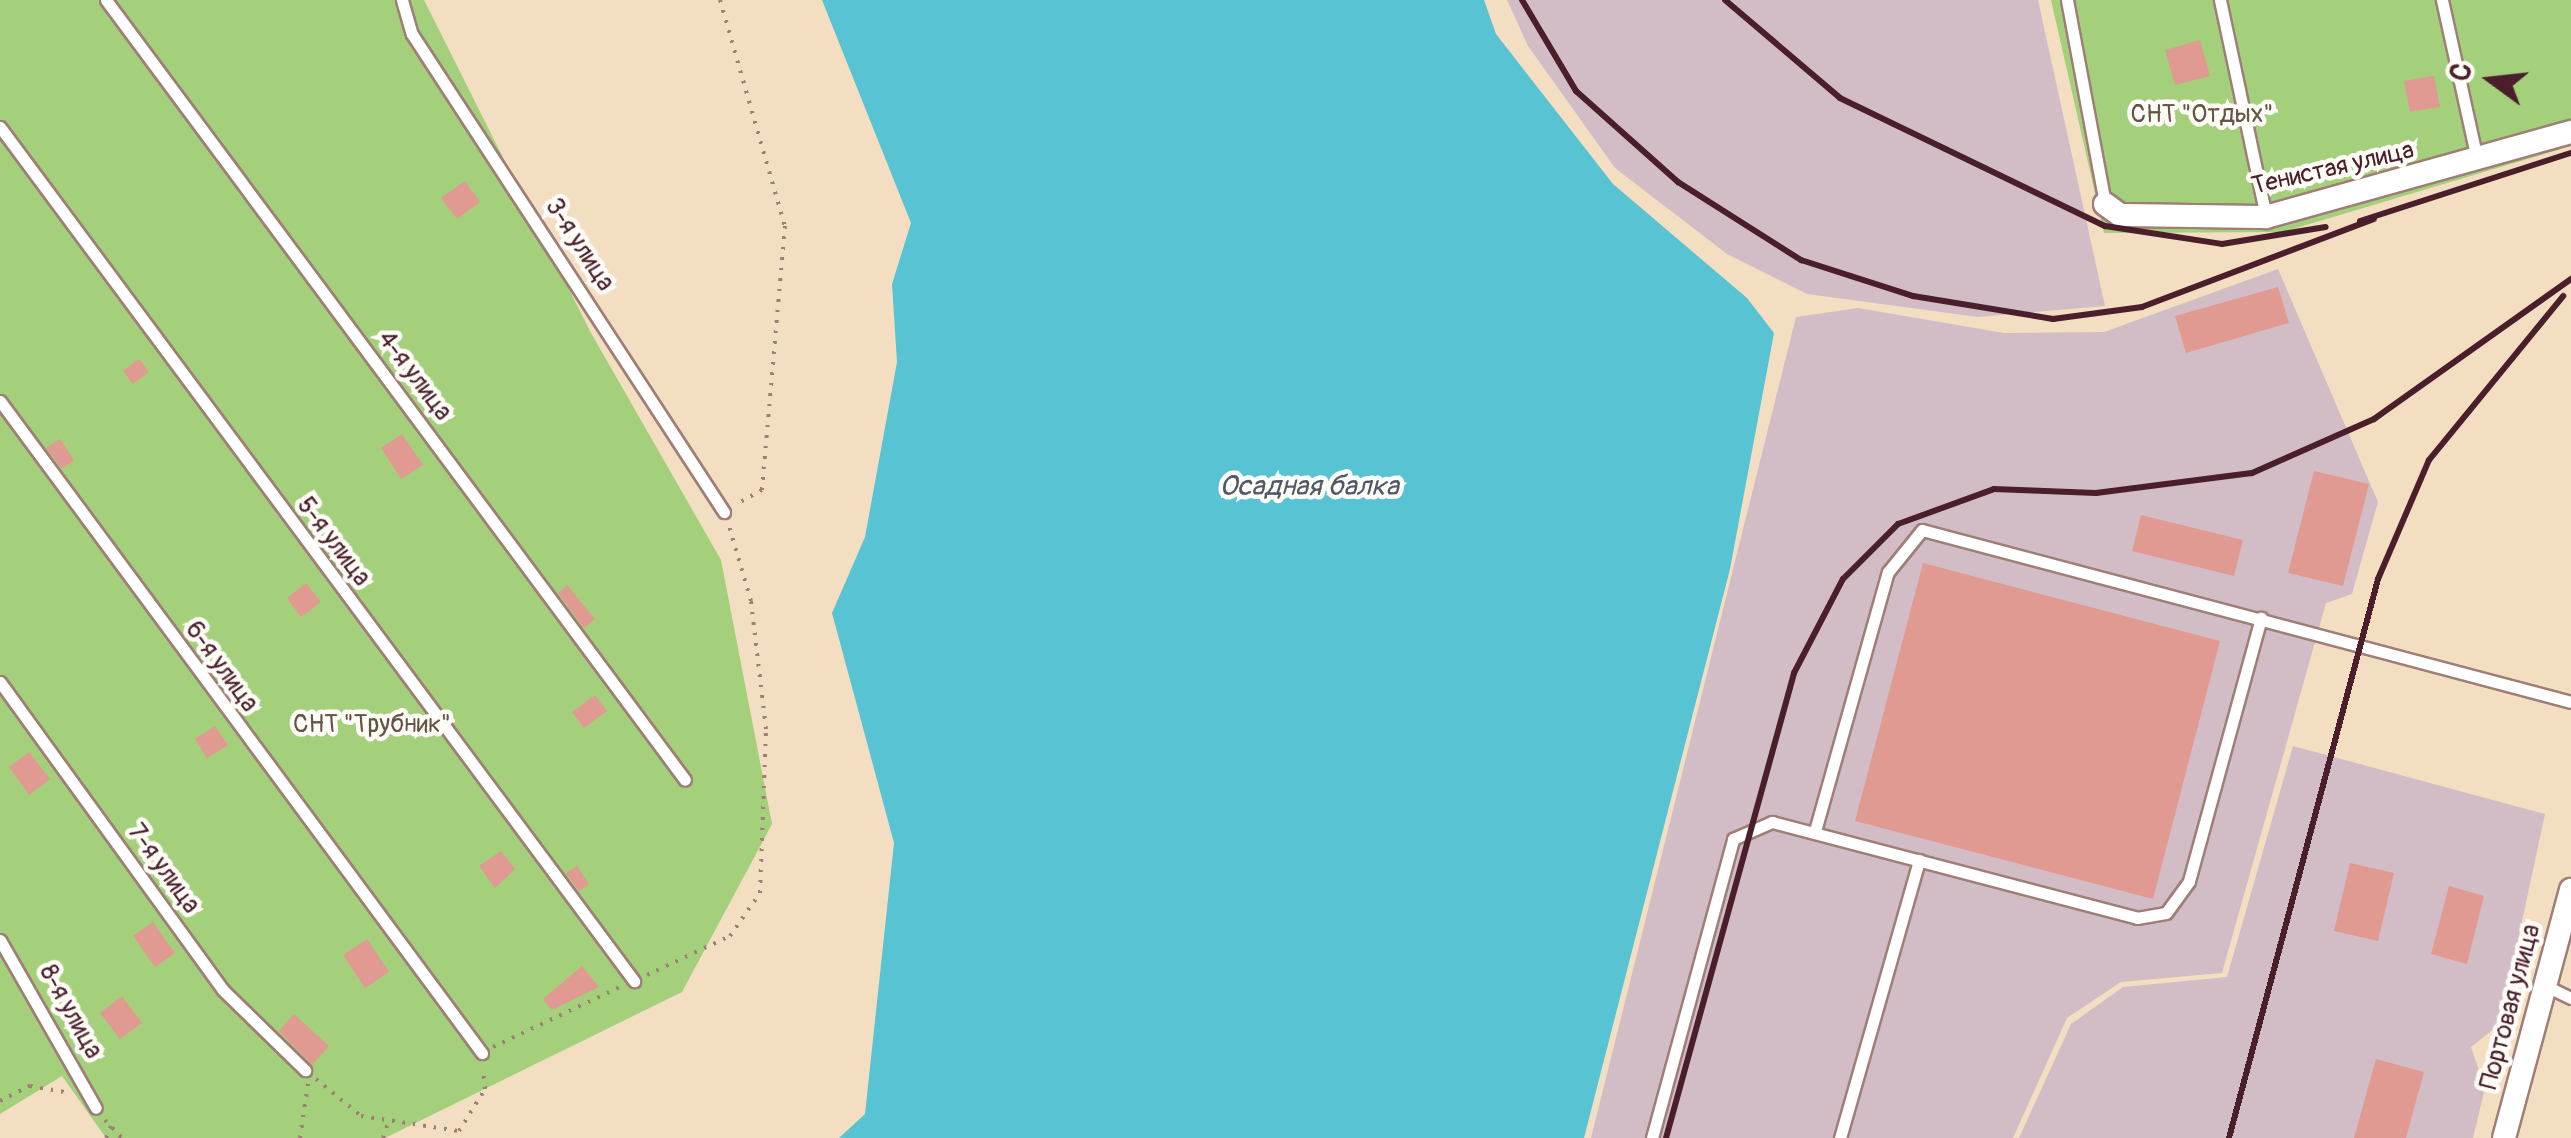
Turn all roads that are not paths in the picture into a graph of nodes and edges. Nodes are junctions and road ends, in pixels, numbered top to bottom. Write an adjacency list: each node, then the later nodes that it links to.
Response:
1 (106, 0): 16 (lane, 4-я улица)
2 (402, 0): 12 (lane, 3-я улица)
3 (2067, 0): 9 (lane)
4 (2220, 0): 10 (lane)
5 (2442, 0): 8 (lane)
6 (0, 127): 22 (lane, 5-я улица)
7 (2571, 132): 8 (street, Тенистая улица)
8 (2478, 163): 10 (street, Тенистая улица)
9 (2106, 204): 10 (street, Тенистая улица)
10 (2266, 216)
11 (0, 402): 25 (lane, 6-я улица)
12 (724, 512)
13 (2261, 618): 15 (lane); 17 (lane); 18 (lane)
14 (0, 682): 26 (lane, 7-я улица)
15 (2571, 702)
16 (686, 780)
17 (1815, 831): 18 (lane); 28 (lane)
18 (1919, 860): 29 (lane)
19 (2571, 890): 20 (street, Портовая улица)
20 (2568, 916): 23 (street, Портовая улица)
21 (0, 940): 27 (lane, 8-я улица)
22 (634, 981)
23 (2544, 985): 24 (lane); 30 (street, Портовая улица)
24 (2571, 998)
25 (482, 1052)
26 (305, 1070)
27 (96, 1108)
28 (1652, 1138)
29 (1840, 1138)
30 (2504, 1138)

